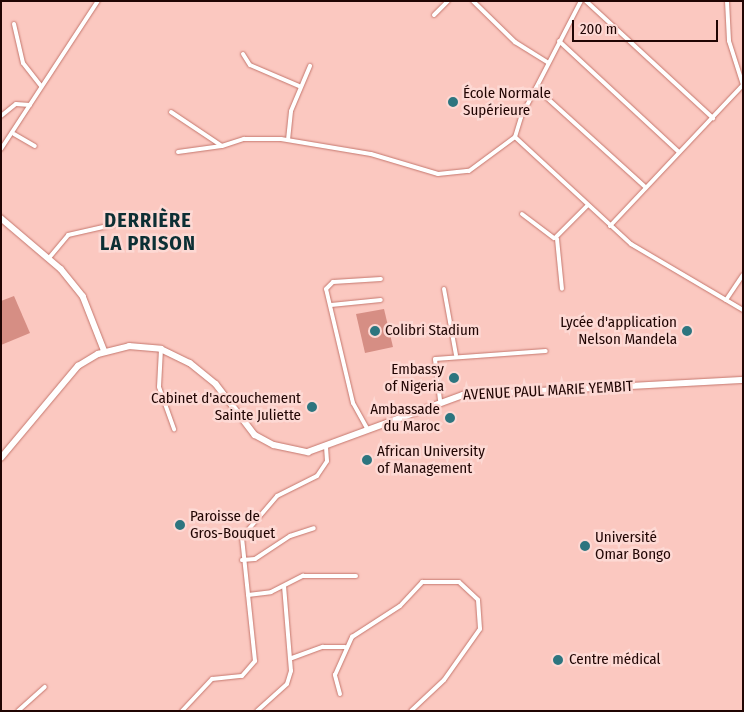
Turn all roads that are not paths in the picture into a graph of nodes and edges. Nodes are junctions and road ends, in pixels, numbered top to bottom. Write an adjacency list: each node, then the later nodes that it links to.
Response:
1 (98, 1): 14 (street)
2 (448, 1): 7 (street)
3 (473, 1): 11 (street)
4 (581, 1): 9 (street)
5 (586, 1): 20 (street)
6 (727, 1): 13 (street)
7 (434, 15)
8 (14, 24): 14 (street)
9 (559, 41): 11 (street); 28 (street)
10 (243, 54): 15 (street)
11 (548, 63): 16 (street)
12 (310, 66): 15 (street)
13 (743, 85): 20 (street)
14 (41, 86): 17 (street)
15 (300, 86): 23 (street)
16 (536, 88): 22 (street); 29 (street)
17 (30, 105): 19 (street); 21 (street)
18 (171, 112): 25 (street)
19 (1, 116)
20 (713, 118): 28 (street)
21 (14, 134): 24 (street); 26 (street)
22 (515, 137): 23 (street); 30 (street)
23 (288, 140): 25 (street)
24 (35, 146)
25 (222, 146): 27 (street)
26 (1, 149)
27 (178, 152)
28 (679, 152): 29 (street)
29 (644, 186): 34 (street)
30 (588, 205): 34 (street); 35 (street)
31 (522, 214): 35 (street)
32 (1, 218): 36 (main road)
33 (121, 223): 36 (street)
34 (610, 226): 42 (street)
35 (556, 238): 40 (street)
36 (49, 258): 47 (main road)
37 (743, 275): 42 (street)
38 (382, 279): 43 (street)
39 (444, 289): 48 (street)
40 (562, 289)
41 (382, 300): 43 (street)
42 (726, 300): 44 (street)
43 (331, 304): 52 (street)
44 (743, 310)
45 (161, 349): 47 (main road, AVENUE PAUL MARIE YEMBIT); 51 (street); 53 (main road, AVENUE PAUL MARIE YEMBIT)
46 (546, 351): 48 (street)
47 (105, 352): 54 (main road, AVENUE PAUL MARIE YEMBIT)
48 (456, 355): 50 (street)
49 (743, 380): 50 (main road, AVENUE PAUL MARIE YEMBIT)
50 (440, 400): 52 (main road, AVENUE PAUL MARIE YEMBIT)
51 (174, 429)
52 (368, 430): 53 (main road, AVENUE PAUL MARIE YEMBIT)
53 (326, 448): 56 (street)
54 (1, 458)
55 (314, 528): 56 (street)
56 (242, 560): 59 (street)
57 (356, 576): 58 (street)
58 (284, 586): 59 (street); 61 (street)
59 (248, 595): 65 (street)
60 (345, 646): 61 (street); 63 (street); 67 (street)
61 (292, 658): 66 (street)
62 (45, 687): 64 (street)
63 (340, 694)
64 (18, 711)
65 (182, 711)
66 (256, 711)
67 (411, 711)

